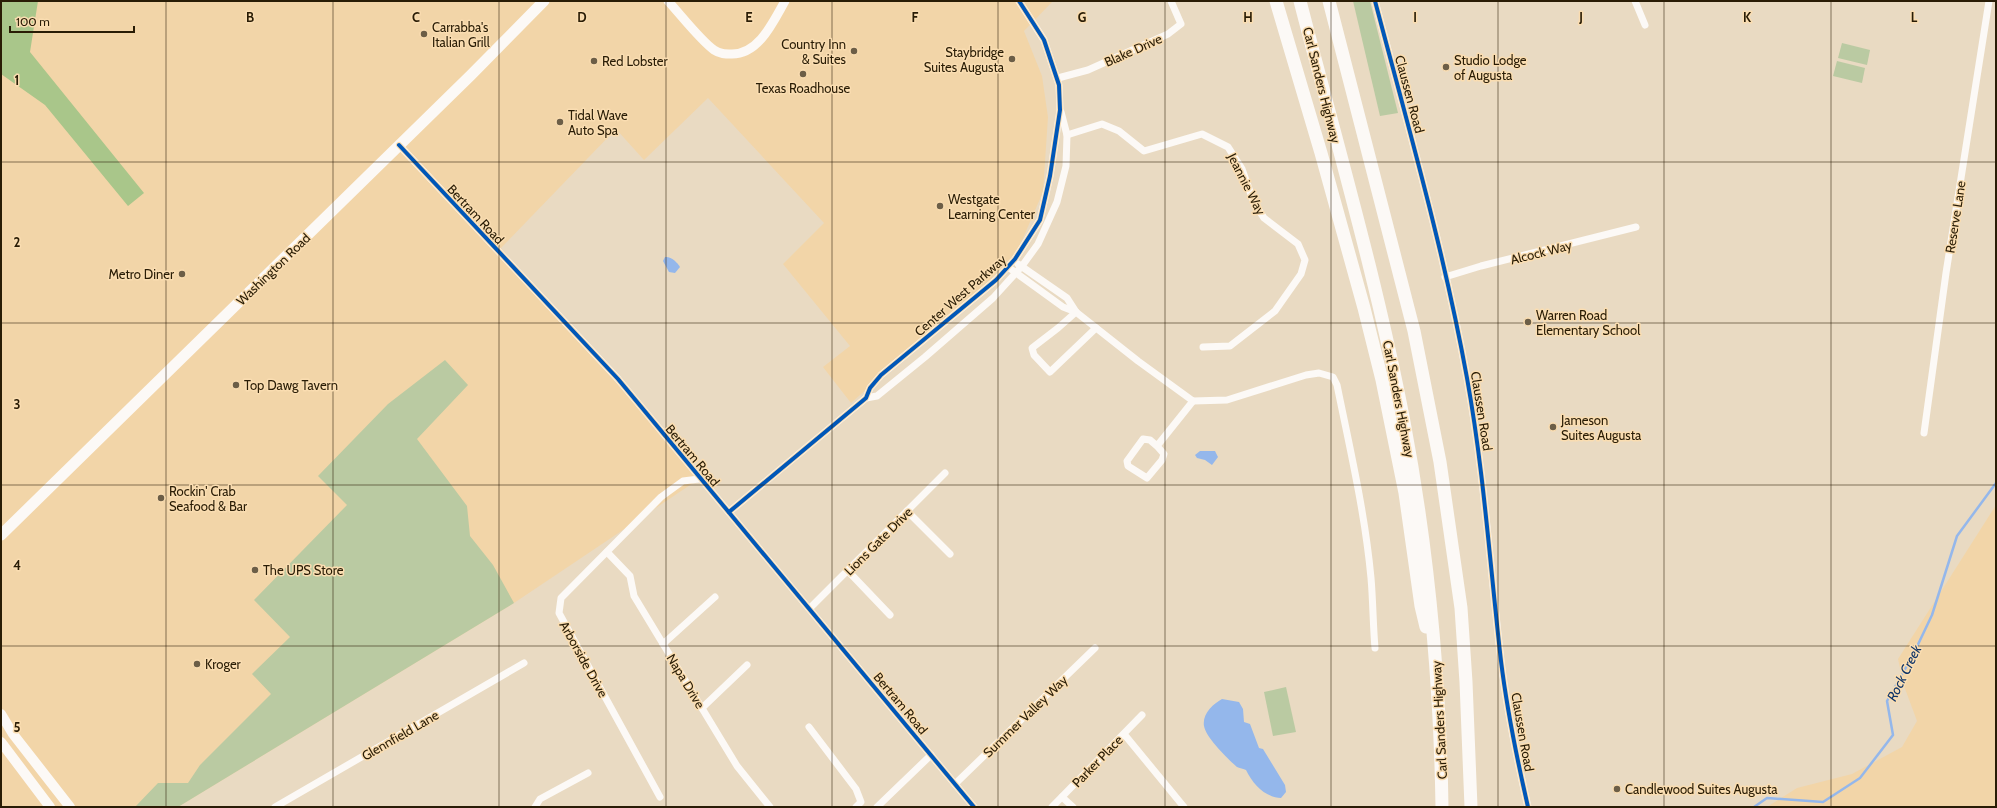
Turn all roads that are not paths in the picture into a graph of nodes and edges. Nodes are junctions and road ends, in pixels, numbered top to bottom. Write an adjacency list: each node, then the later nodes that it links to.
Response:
1 (544, 1): 16 (main road, Washington Road)
2 (668, 1): 3 (street)
3 (785, 1)
4 (1019, 1): 13 (street, Center West Parkway)
5 (1171, 1): 13 (street, Blake Drive)
6 (1276, 1): 46 (highway)
7 (1300, 1): 46 (highway, Carl Sanders Highway)
8 (1329, 1): 70 (highway)
9 (1375, 1): 22 (street, Claussen Road)
10 (1635, 1): 12 (street)
11 (1989, 1): 28 (street, Reserve Lane)
12 (1645, 25)
13 (1058, 78): 14 (street, Center West Parkway)
14 (1060, 110): 15 (street, Center West Parkway); 18 (street, Center West Parkway)
15 (1067, 135): 19 (street, Center West Parkway); 25 (street, Jeannie Way)
16 (399, 145): 31 (street, Bertram Road); 34 (main road, Washington Road)
17 (1636, 227): 22 (street, Alcock Way)
18 (1014, 260): 19 (street); 20 (street, Center West Parkway)
19 (1022, 266): 21 (street, Center West Parkway); 23 (street)
20 (1008, 267): 21 (street); 26 (street, Center West Parkway)
21 (1016, 273): 23 (street); 26 (street, Center West Parkway)
22 (1445, 277): 71 (street, Claussen Road)
23 (1076, 312): 24 (street); 24 (street)
24 (1096, 328): 27 (street)
25 (1203, 347)
26 (866, 398): 33 (street, Center West Parkway)
27 (1194, 401): 29 (street); 43 (street)
28 (1924, 433)
29 (1157, 446): 29 (street)
30 (945, 473): 32 (street, Lions Gate Drive)
31 (699, 479): 33 (street, Bertram Road); 35 (street, Arborside Drive)
32 (907, 511): 36 (street); 37 (street, Lions Gate Drive)
33 (729, 512): 39 (street, Bertram Road)
34 (1, 535)
35 (607, 552): 41 (street, Napa Drive); 56 (street, Arborside Drive)
36 (950, 554)
37 (848, 571): 39 (street, Lions Gate Drive); 40 (street)
38 (715, 597): 41 (street)
39 (810, 608): 53 (street, Bertram Road)
40 (890, 615)
41 (663, 644): 47 (street, Napa Drive)
42 (1095, 648): 55 (street, Summer Valley Way)
43 (1375, 648)
44 (524, 663): 60 (street, Glennfield Lane)
45 (747, 665): 47 (street)
46 (1437, 676): 69 (highway, Carl Sanders Highway)
47 (702, 708): 62 (street, Napa Drive)
48 (1, 714): 59 (main road)
49 (1142, 715): 51 (street, Parker Place)
50 (808, 727): 63 (street)
51 (1124, 734): 57 (street, Parker Place); 68 (street)
52 (1, 744): 58 (main road)
53 (931, 755): 55 (street, Bertram Road); 64 (street)
54 (588, 772): 61 (street)
55 (955, 784): 65 (street, Bertram Road)
56 (660, 797)
57 (1062, 797): 66 (street, Parker Place); 67 (street)
58 (50, 807)
59 (70, 807)
60 (275, 807)
61 (535, 807)
62 (770, 807)
63 (856, 807)
64 (877, 807)
65 (974, 807)
66 (1052, 807)
67 (1073, 807)
68 (1184, 807)
69 (1442, 807)
70 (1471, 807)
71 (1528, 807)

